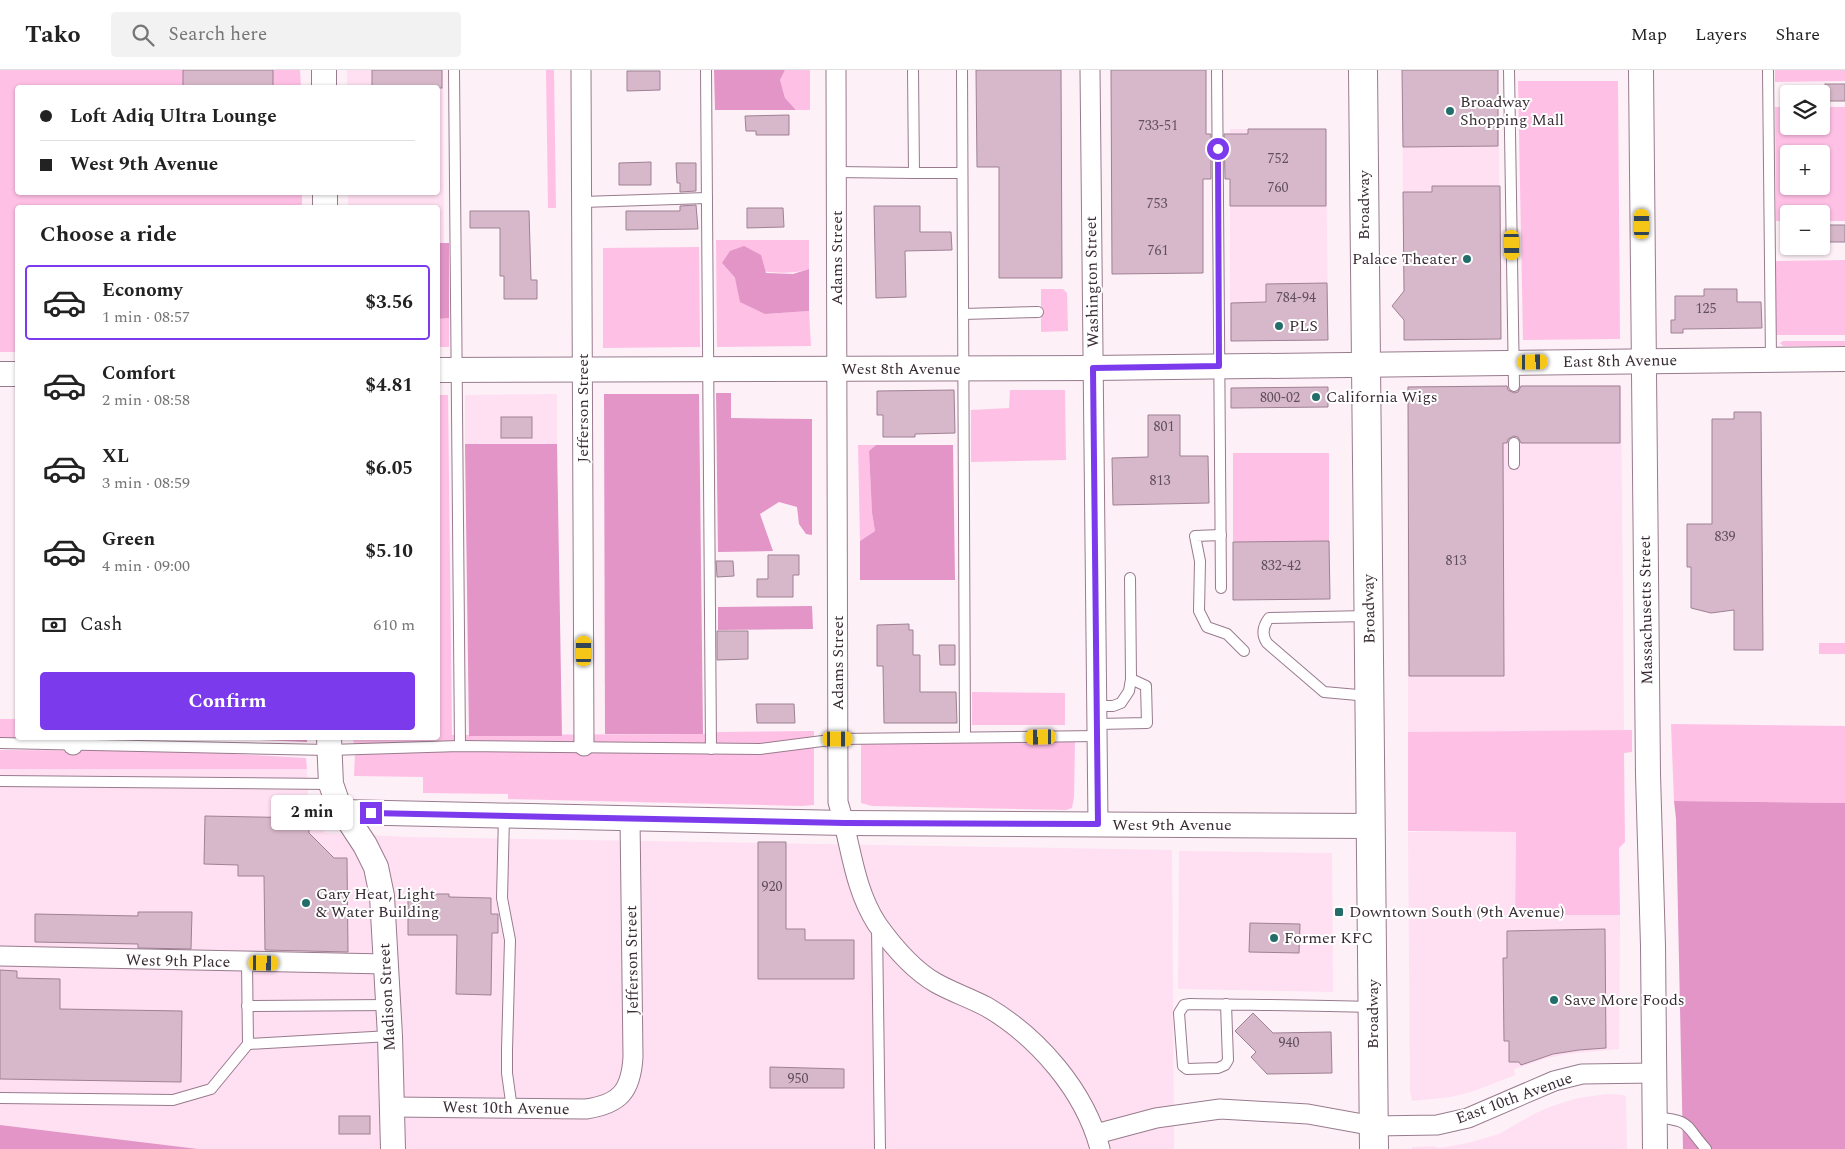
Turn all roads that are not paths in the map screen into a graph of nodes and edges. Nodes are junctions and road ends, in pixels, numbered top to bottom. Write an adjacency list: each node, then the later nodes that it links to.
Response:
1 (324, 70): 14 (street)
2 (454, 70): 31 (lane)
3 (581, 70): 19 (street, Jefferson Street)
4 (706, 70): 18 (lane)
5 (836, 70): 15 (street, Adams Street)
6 (913, 70): 16 (lane)
7 (962, 70): 17 (lane)
8 (1090, 70): 29 (street, Washington Street)
9 (1217, 70): 27 (lane)
10 (1363, 70): 26 (main road, Broadway)
11 (1509, 70): 25 (lane)
12 (1641, 70): 24 (street, Massachusetts Street)
13 (1768, 70): 23 (lane)
14 (324, 85)
15 (837, 172): 16 (lane); 30 (street, Adams Street)
16 (914, 173): 17 (lane)
17 (962, 173): 21 (lane)
18 (707, 198): 19 (lane); 33 (lane)
19 (582, 202): 32 (street, Jefferson Street)
20 (1038, 312): 21 (lane)
21 (963, 314): 28 (lane)
22 (1845, 359): 23 (street, East 8th Avenue)
23 (1770, 360): 24 (street, East 8th Avenue)
24 (1643, 361): 25 (street, East 8th Avenue); 74 (street, Massachusetts Street)
25 (1514, 362): 26 (street, East 8th Avenue); 36 (lane)
26 (1365, 363): 27 (street, West 8th Avenue); 42 (main road, Broadway)
27 (1219, 366): 29 (street, West 8th Avenue); 39 (lane)
28 (964, 368): 29 (street, West 8th Avenue); 30 (street, West 8th Avenue); 47 (lane)
29 (1093, 368): 46 (street, Washington Street)
30 (838, 369): 33 (street, West 8th Avenue); 48 (street, Adams Street)
31 (447, 370): 32 (street, West 8th Avenue); 53 (lane)
32 (583, 370): 33 (street, West 8th Avenue); 54 (street, Jefferson Street)
33 (708, 370): 55 (lane)
34 (0, 374): 35 (street)
35 (15, 374)
36 (1514, 386)
37 (1514, 443): 38 (lane)
38 (1514, 464)
39 (1221, 535): 41 (lane); 43 (lane)
40 (1130, 578): 44 (lane)
41 (1221, 588)
42 (1370, 616): 45 (main road, Broadway); 45 (lane)
43 (1244, 651)
44 (1131, 679): 46 (lane); 46 (lane)
45 (1371, 696): 63 (main road, Broadway)
46 (1097, 722): 47 (lane); 62 (street, Washington Street)
47 (965, 738): 48 (lane)
48 (838, 739): 55 (lane); 61 (street, Adams Street)
49 (73, 741): 50 (lane); 51 (lane)
50 (198, 742): 52 (lane)
51 (0, 743)
52 (329, 744): 53 (lane); 57 (street, Madison Street)
53 (460, 746): 54 (lane)
54 (584, 746): 55 (lane)
55 (711, 749)
56 (0, 781): 57 (lane)
57 (331, 784): 58 (street, Madison Street)
58 (343, 812): 59 (street, West 9th Avenue); 67 (street, Madison Street)
59 (504, 816): 60 (street, West 9th Avenue); 78 (lane)
60 (630, 818): 61 (street, West 9th Avenue); 75 (street, Jefferson Street)
61 (845, 823): 62 (street, West 9th Avenue); 64 (street, Adams Street)
62 (1098, 824): 63 (street, West 9th Avenue)
63 (1372, 826): 71 (main road, Broadway)
64 (877, 924): 81 (street, Adams Street); 83 (lane)
65 (0, 956): 66 (street, West 9th Place)
66 (247, 963): 67 (street, West 9th Place); 70 (lane)
67 (386, 964): 69 (street, Madison Street)
68 (1226, 1004): 68 (lane); 71 (lane)
69 (388, 1005): 70 (lane); 72 (street, Madison Street)
70 (247, 1006): 73 (lane)
71 (1373, 1007): 80 (main road, Broadway)
72 (390, 1036): 73 (lane); 77 (street, Madison Street)
73 (248, 1044): 76 (lane)
74 (1654, 1073): 79 (street, Massachusetts Street); 80 (street, East 10th Avenue)
75 (618, 1097): 78 (street, West 10th Avenue)
76 (0, 1098)
77 (392, 1107): 78 (street, West 10th Avenue); 82 (street, Madison Street)
78 (512, 1109)
79 (1655, 1117): 84 (street, Massachusetts Street); 85 (lane)
80 (1374, 1138): 81 (street)
81 (1098, 1142)
82 (393, 1149)
83 (880, 1149)
84 (1655, 1149)
85 (1706, 1149)

